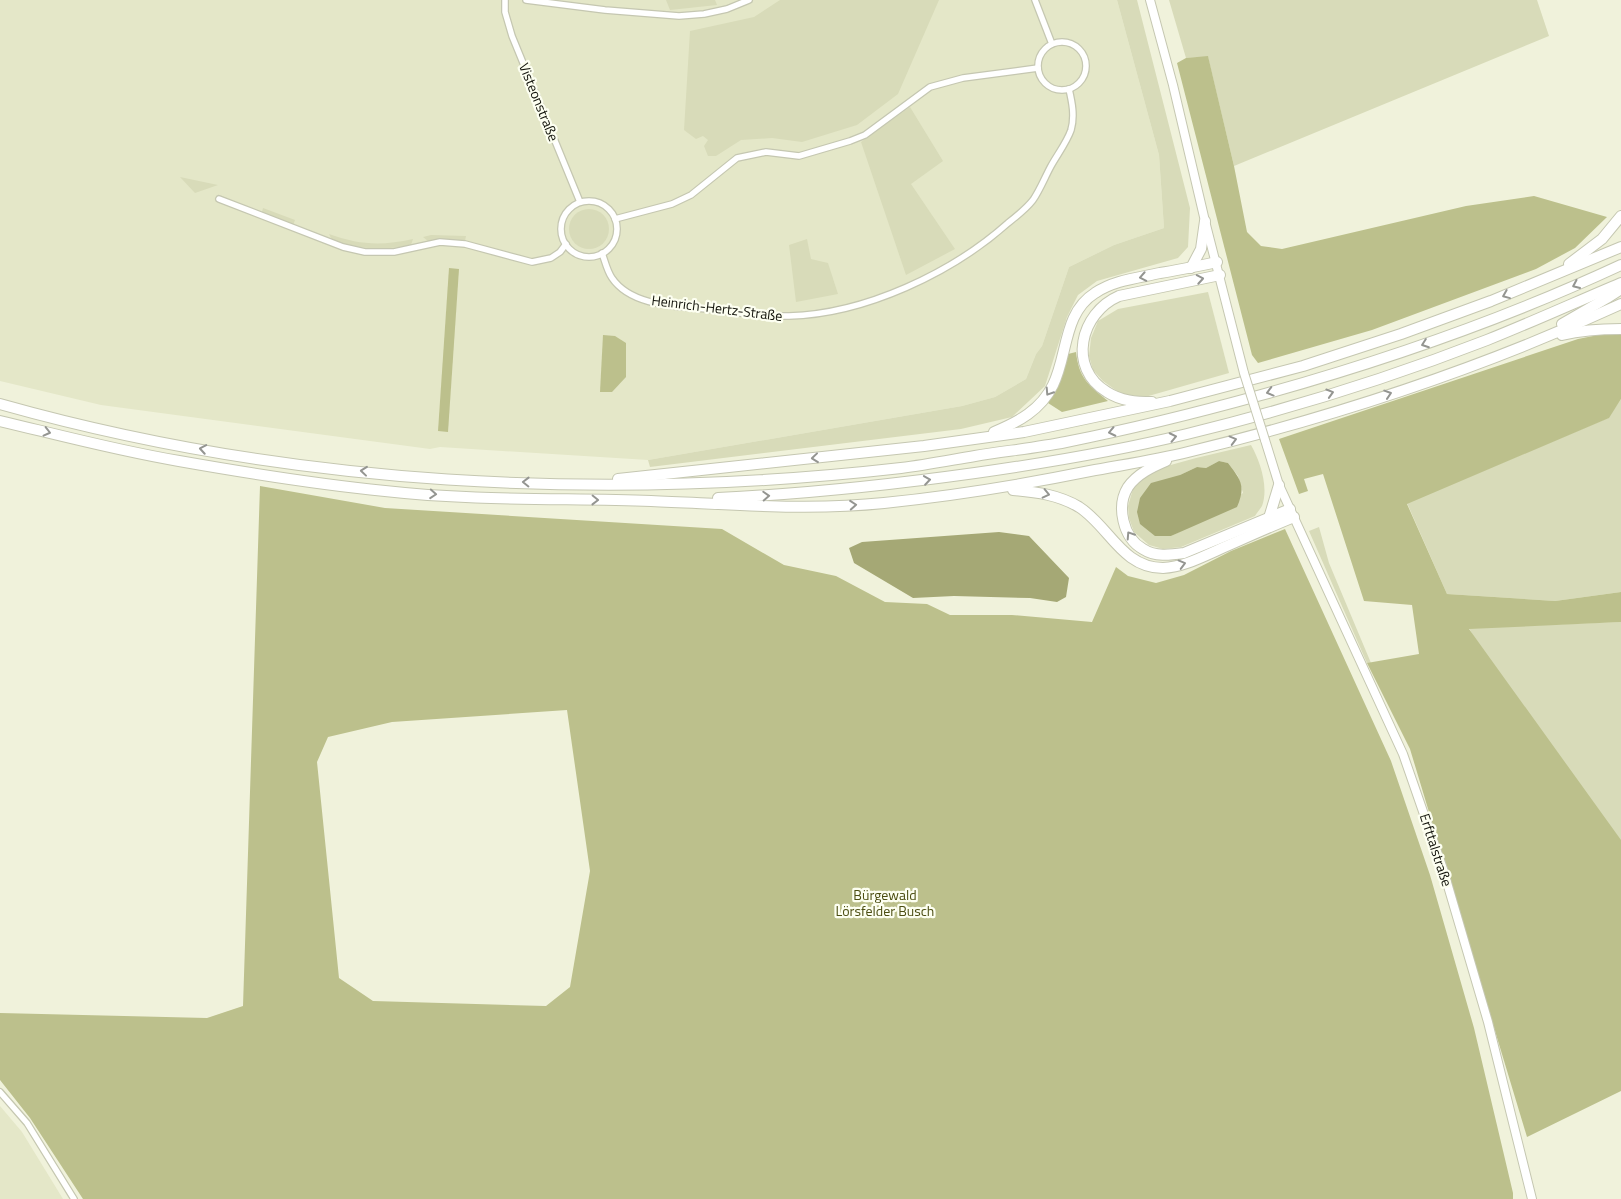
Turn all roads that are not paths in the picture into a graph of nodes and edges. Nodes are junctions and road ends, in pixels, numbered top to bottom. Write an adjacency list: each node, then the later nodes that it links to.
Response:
1 (505, 0): 10 (street, Visteonstraße)
2 (526, 0): 3 (street)
3 (749, 0)
4 (1035, 0): 6 (street)
5 (1150, 0): 13 (main road, Erfttalstraße)
6 (1052, 44): 7 (street); 8 (street)
7 (1038, 68): 8 (street); 12 (street)
8 (1069, 89): 16 (street, Heinrich-Hertz-Straße)
9 (219, 199): 14 (street)
10 (580, 202): 12 (street); 14 (street)
11 (1621, 216): 21 (highway)
12 (615, 220): 16 (street)
13 (1205, 222): 17 (main road, Erfttalstraße); 19 (highway)
14 (566, 244): 16 (street)
15 (1621, 247): 21 (highway)
16 (602, 254)
17 (1217, 262): 19 (highway); 20 (main road, Erfttalstraße)
18 (1621, 265): 32 (highway, one-way to 32)
19 (1190, 268): 30 (highway, one-way to 30)
20 (1220, 275): 27 (highway, one-way to 20); 33 (main road, Erfttalstraße, bridge)
21 (1551, 276): 27 (highway, one-way to 27)
22 (1621, 283): 35 (highway, one-way to 22)
23 (1621, 289): 26 (highway)
24 (1621, 304): 26 (highway)
25 (1621, 329): 26 (highway)
26 (1522, 346): 31 (highway, one-way to 26)
27 (1170, 401): 30 (highway)
28 (0, 404): 32 (highway, one-way to 28)
29 (0, 420): 35 (highway, one-way to 35)
30 (984, 437): 32 (highway, one-way to 32)
31 (1185, 453): 34 (highway); 37 (highway, one-way to 31)
32 (574, 483)
33 (1280, 485): 36 (main road, Erfttalstraße); 37 (highway)
34 (997, 489): 35 (highway, one-way to 34); 36 (highway, one-way to 36)
35 (647, 501)
36 (1292, 513): 37 (highway); 39 (main road, Erfttalstraße)
37 (1269, 518)
38 (0, 1092): 40 (street)
39 (1532, 1198)
40 (74, 1199)

